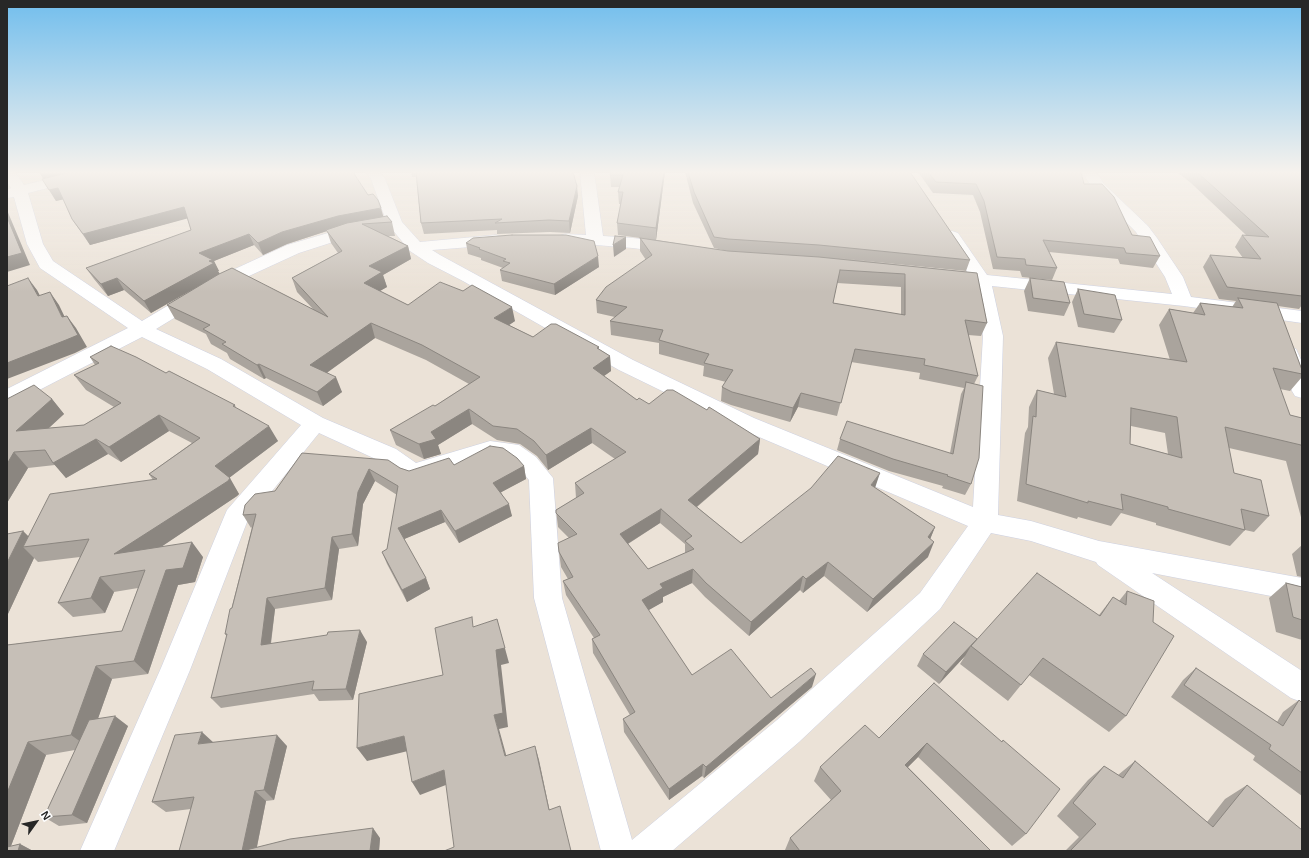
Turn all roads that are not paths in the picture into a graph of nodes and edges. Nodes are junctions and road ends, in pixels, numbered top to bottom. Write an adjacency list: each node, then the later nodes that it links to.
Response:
1 (22, 212): 17 (street)
2 (382, 212): 6 (street)
3 (592, 212): 9 (street)
4 (1125, 212): 14 (street)
5 (944, 222): 13 (street)
6 (384, 225): 10 (street); 17 (street)
7 (550, 238): 9 (street)
8 (514, 239): 10 (street)
9 (595, 241): 11 (street)
10 (416, 247): 21 (street)
11 (688, 251)
12 (935, 275): 13 (street)
13 (982, 280): 14 (street); 21 (street)
14 (1184, 301): 15 (street)
15 (1275, 315): 16 (street); 18 (street)
16 (1302, 317)
17 (142, 329): 19 (street); 20 (street)
18 (1302, 391)
19 (7, 398)
20 (315, 423): 25 (street); 26 (street)
21 (985, 522): 22 (street); 27 (street)
22 (1099, 552): 23 (street); 24 (street)
23 (1302, 590)
24 (1302, 688)
25 (97, 851)
26 (618, 851)
27 (645, 851)

